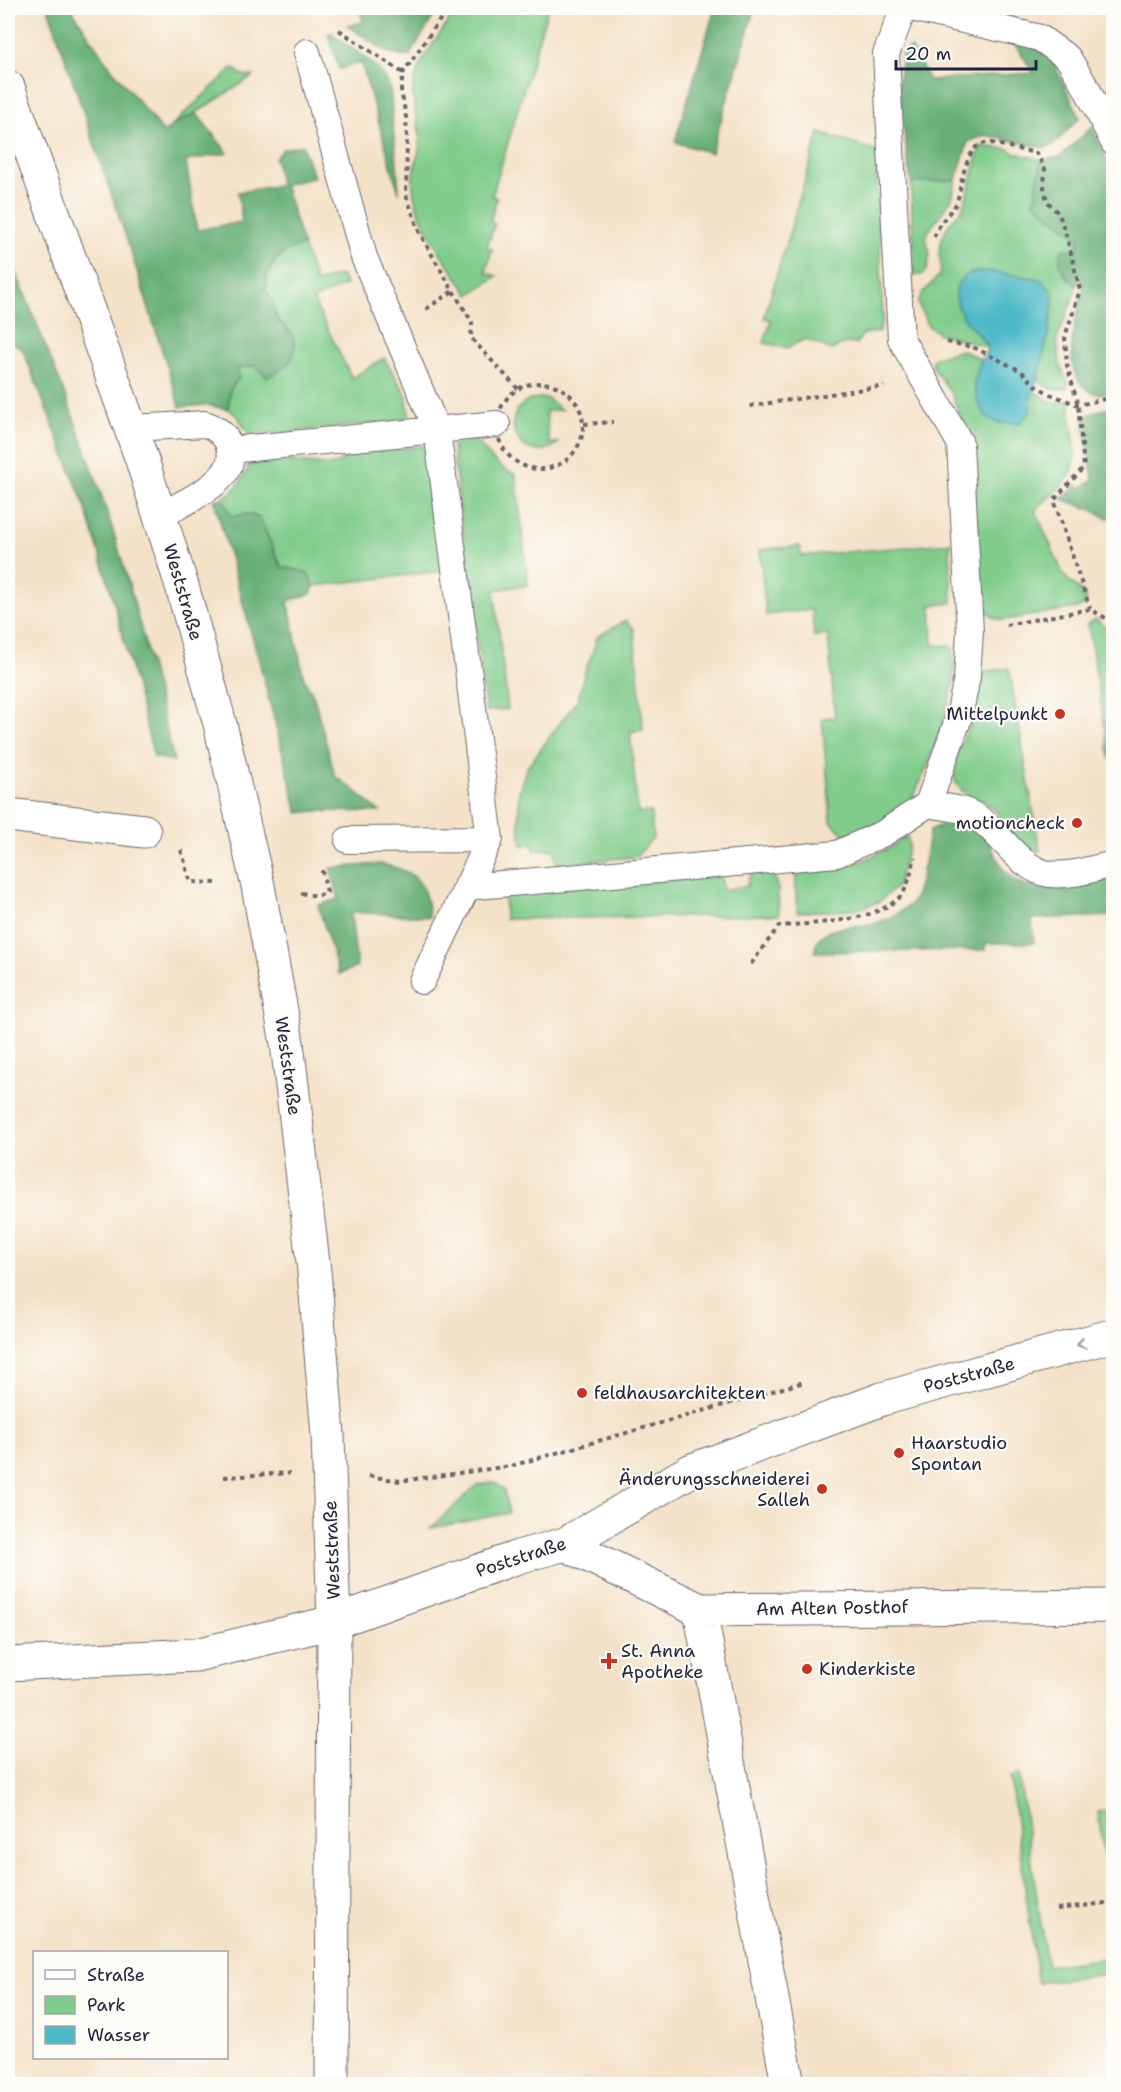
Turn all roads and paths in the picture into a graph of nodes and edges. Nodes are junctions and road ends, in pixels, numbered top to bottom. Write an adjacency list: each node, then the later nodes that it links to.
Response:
1 (448, 8): 6 (path)
2 (904, 8): 13 (lane)
3 (912, 8): 8 (lane)
4 (336, 28): 6 (path)
5 (307, 52): 11 (lane)
6 (403, 73): 10 (path)
7 (8, 87): 21 (street, Weststraße)
8 (1113, 143)
9 (934, 245): 16 (path)
10 (453, 291): 11 (path); 14 (path)
11 (396, 330): 22 (lane)
12 (985, 354): 16 (path)
13 (923, 380): 17 (path); 27 (lane)
14 (519, 389): 19 (path); 20 (path)
15 (1113, 397): 16 (path)
16 (1078, 405): 25 (path)
17 (750, 406)
18 (613, 422): 20 (path)
19 (497, 424): 20 (path); 22 (lane)
20 (584, 424)
21 (131, 428): 23 (lane); 24 (street, Weststraße)
22 (437, 430): 23 (lane); 31 (lane)
23 (230, 450): 24 (lane)
24 (160, 516): 43 (street, Weststraße)
25 (1090, 609): 26 (path); 27 (path)
26 (1113, 623)
27 (970, 632): 28 (lane)
28 (928, 804): 34 (lane); 37 (lane); 39 (path)
29 (8, 815): 30 (street)
30 (144, 831)
31 (490, 839): 32 (lane); 37 (lane)
32 (348, 840)
33 (184, 860): 36 (path)
34 (1113, 864)
35 (323, 876): 38 (path)
36 (190, 877)
37 (467, 887): 40 (lane)
38 (327, 892)
39 (751, 964)
40 (422, 981)
41 (1113, 1335): 45 (street, Poststraße, one-way to 45)
42 (807, 1381): 43 (path)
43 (329, 1471): 44 (path); 48 (street, Weststraße)
44 (224, 1477)
45 (566, 1544): 47 (street, Am Alten Posthof); 48 (street, Poststraße)
46 (1113, 1606): 47 (street, Am Alten Posthof)
47 (700, 1610): 52 (street)
48 (334, 1622): 49 (street, Poststraße); 53 (street, Weststraße)
49 (8, 1664)
50 (1113, 1902): 51 (path)
51 (1057, 1909)
52 (785, 2073)
53 (332, 2085)

